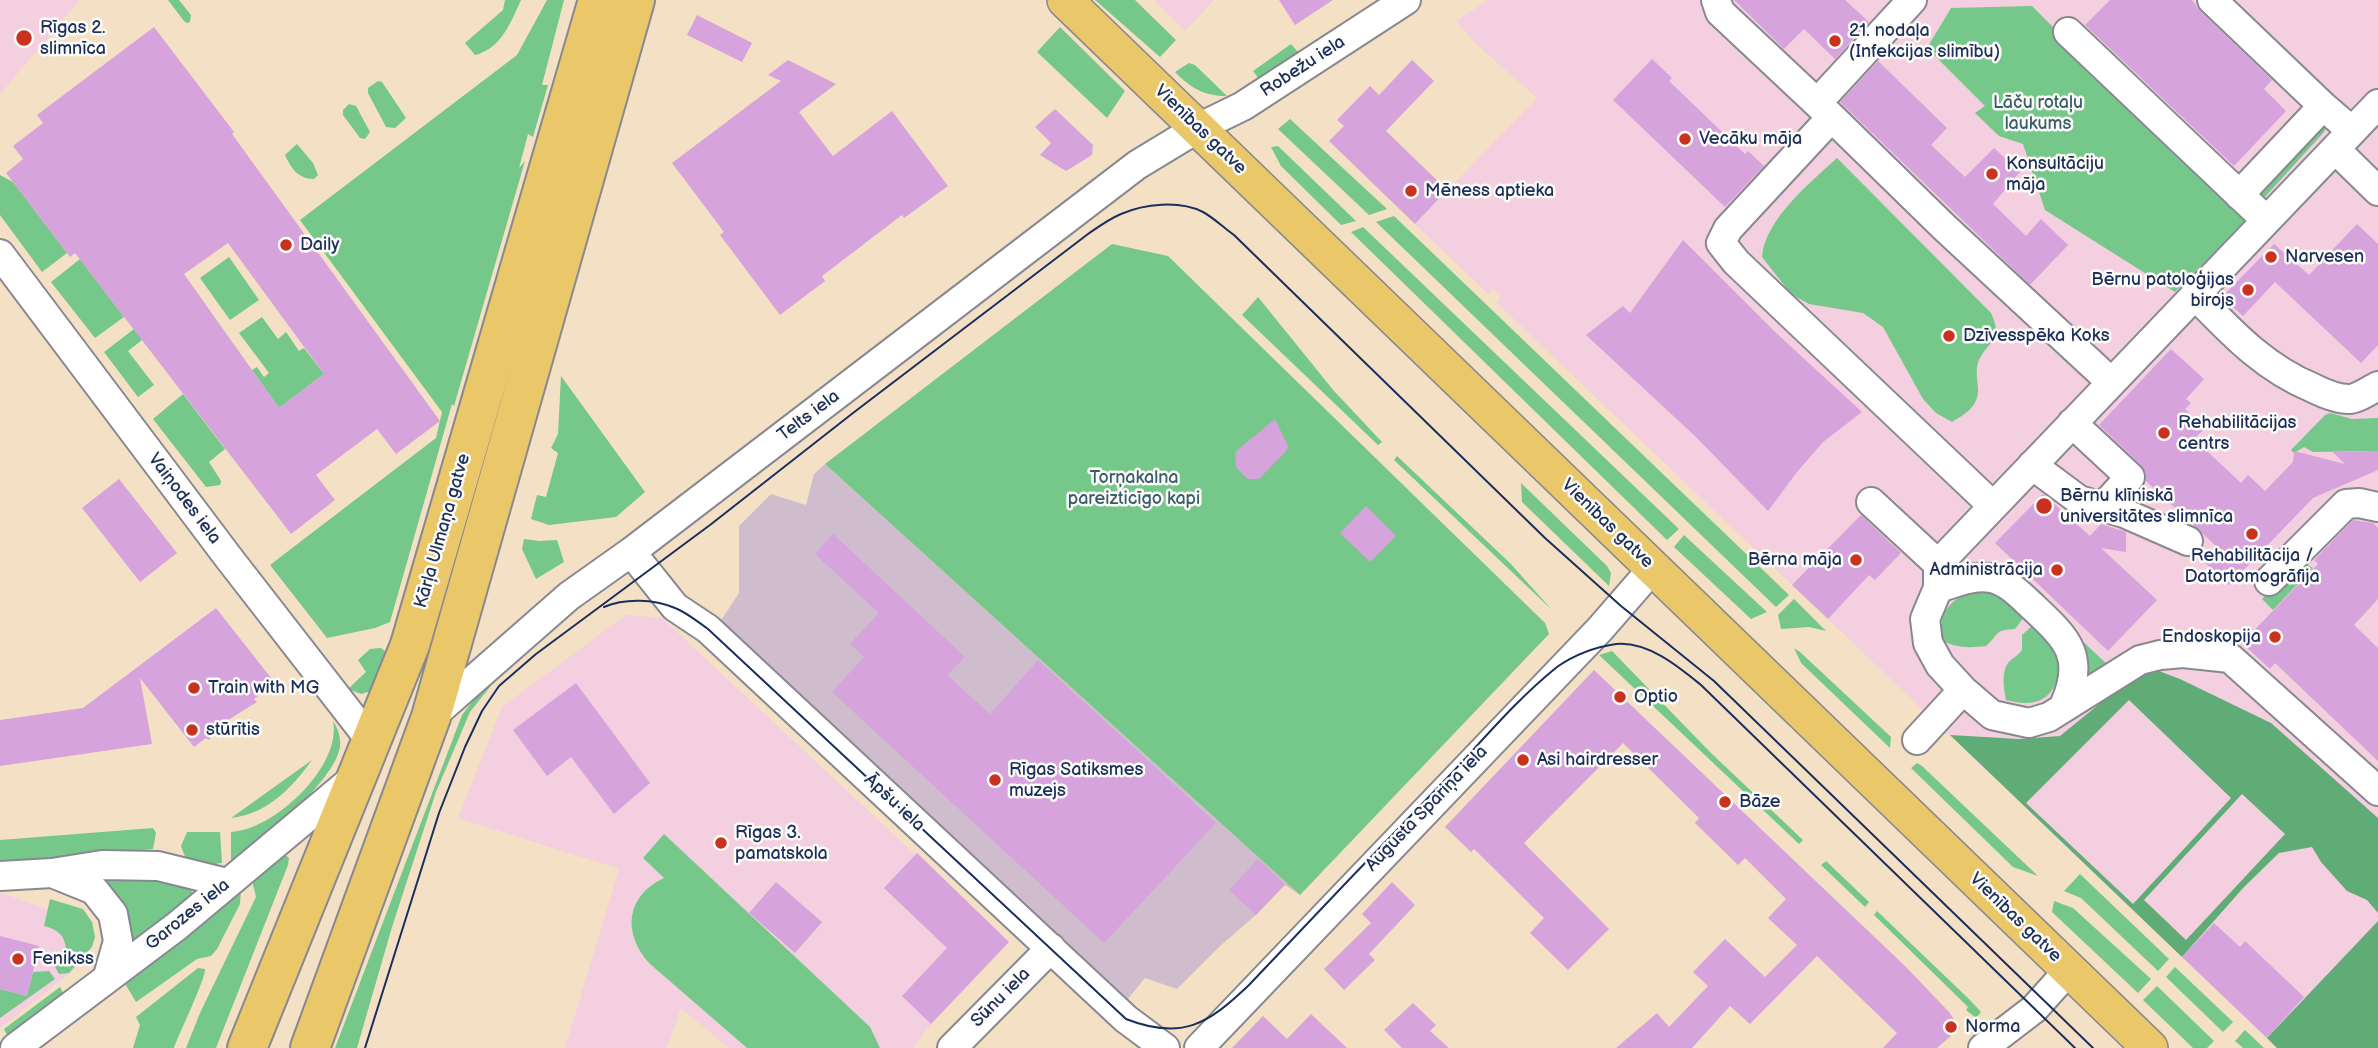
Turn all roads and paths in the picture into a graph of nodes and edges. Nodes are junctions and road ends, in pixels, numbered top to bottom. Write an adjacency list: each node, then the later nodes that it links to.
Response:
1 (598, 0): 36 (highway, Kārļa Ulmaņa gatve)
2 (635, 0): 34 (highway)
3 (1065, 0): 12 (main road, Vienības gatve)
4 (1406, 0): 12 (street, Robežu iela)
5 (1716, 0): 11 (street)
6 (1912, 0): 11 (street)
7 (2213, 0): 10 (street)
8 (2068, 32): 15 (street)
9 (2378, 104): 13 (street)
10 (2323, 106): 13 (street); 15 (street)
11 (1824, 110): 19 (street); 24 (street)
12 (1198, 128): 28 (street, Telts iela); 29 (main road, Vienības gatve)
13 (2343, 140): 14 (street); 16 (street)
14 (2378, 191)
15 (2239, 195): 16 (street)
16 (2266, 220): 18 (street)
17 (0, 254): 36 (street, Vaiņodes iela)
18 (2195, 295): 19 (street); 20 (street)
19 (2111, 382): 21 (street)
20 (2378, 386)
21 (2072, 423): 22 (street); 25 (street)
22 (2032, 465): 24 (street); 25 (street)
23 (1871, 502): 30 (street)
24 (1993, 506): 30 (street)
25 (2103, 507): 27 (street)
26 (2378, 507): 31 (street)
27 (2188, 541)
28 (631, 552): 34 (street, Telts iela); 42 (street, Āpšu iela)
29 (1653, 568): 43 (main road, Vienības gatve); 50 (street, Augusta Spariņa iela)
30 (1938, 576): 32 (street); 33 (street)
31 (2269, 581)
32 (1963, 690): 33 (street); 35 (street)
33 (2064, 706): 38 (street)
34 (430, 717): 47 (highway)
35 (1917, 740)
36 (371, 741): 37 (highway, Kārļa Ulmaņa gatve)
37 (356, 776): 41 (street, Garozes iela); 46 (highway, Kārļa Ulmaņa gatve)
38 (2378, 791)
39 (52, 873): 40 (street); 41 (street); 44 (street)
40 (0, 876)
41 (227, 883): 44 (street, Garozes iela)
42 (1051, 948): 48 (street, Sūnu iela); 49 (street, Āpšu iela)
43 (2069, 970): 51 (street); 52 (main road, Vienības gatve)
44 (108, 976): 45 (street, Garozes iela)
45 (15, 1048)
46 (247, 1048)
47 (310, 1048)
48 (952, 1048)
49 (1165, 1048)
50 (1199, 1048)
51 (1983, 1048)
52 (2150, 1048)

